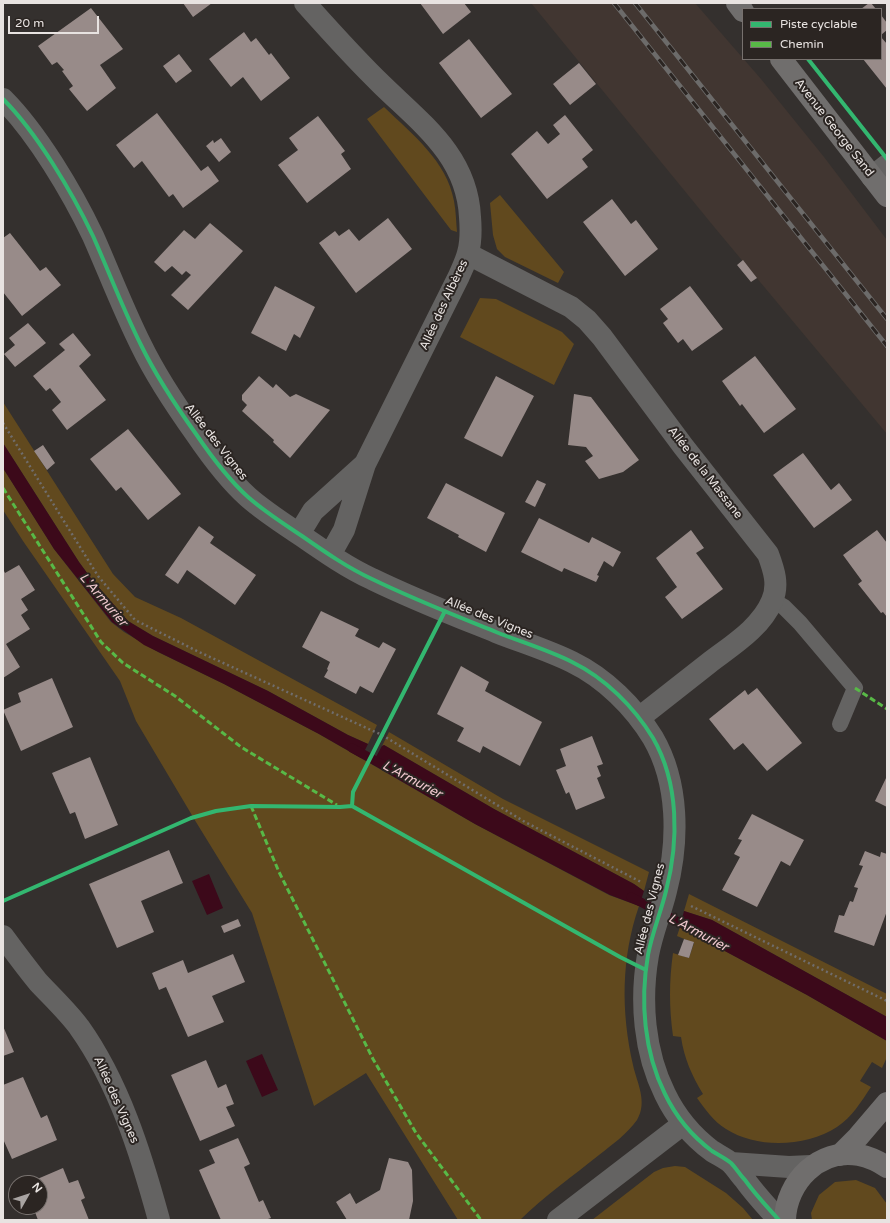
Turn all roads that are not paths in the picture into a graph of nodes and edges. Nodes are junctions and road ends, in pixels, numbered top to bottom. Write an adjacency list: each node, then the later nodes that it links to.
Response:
1 (305, 3): 6 (street, Allée des Albères)
2 (782, 60): 4 (main road, Avenue George Sand)
3 (3, 99): 8 (street, Allée des Vignes)
4 (880, 171): 5 (main road, Avenue George Sand)
5 (887, 196)
6 (468, 254): 7 (street, Allée des Albères); 10 (street, Allée de la Massane)
7 (365, 464): 8 (street, Allée des Albères); 9 (street, Allée des Albères)
8 (299, 534): 9 (street, Allée des Vignes)
9 (330, 555): 11 (street, Allée des Vignes)
10 (772, 600): 11 (street, Allée de la Massane); 12 (lane)
11 (639, 718): 15 (street, Allée des Vignes)
12 (840, 724)
13 (3, 936): 20 (street, Allée des Vignes)
14 (887, 1103): 16 (main road)
15 (683, 1124): 17 (street, Allée des Vignes); 21 (street)
16 (840, 1154): 18 (main road); 19 (main road)
17 (731, 1164): 18 (street, Allée des Vignes); 22 (street, Allée des Vignes)
18 (811, 1166): 23 (main road)
19 (887, 1167)
20 (159, 1220)
21 (558, 1220)
22 (779, 1220)
23 (785, 1220)

